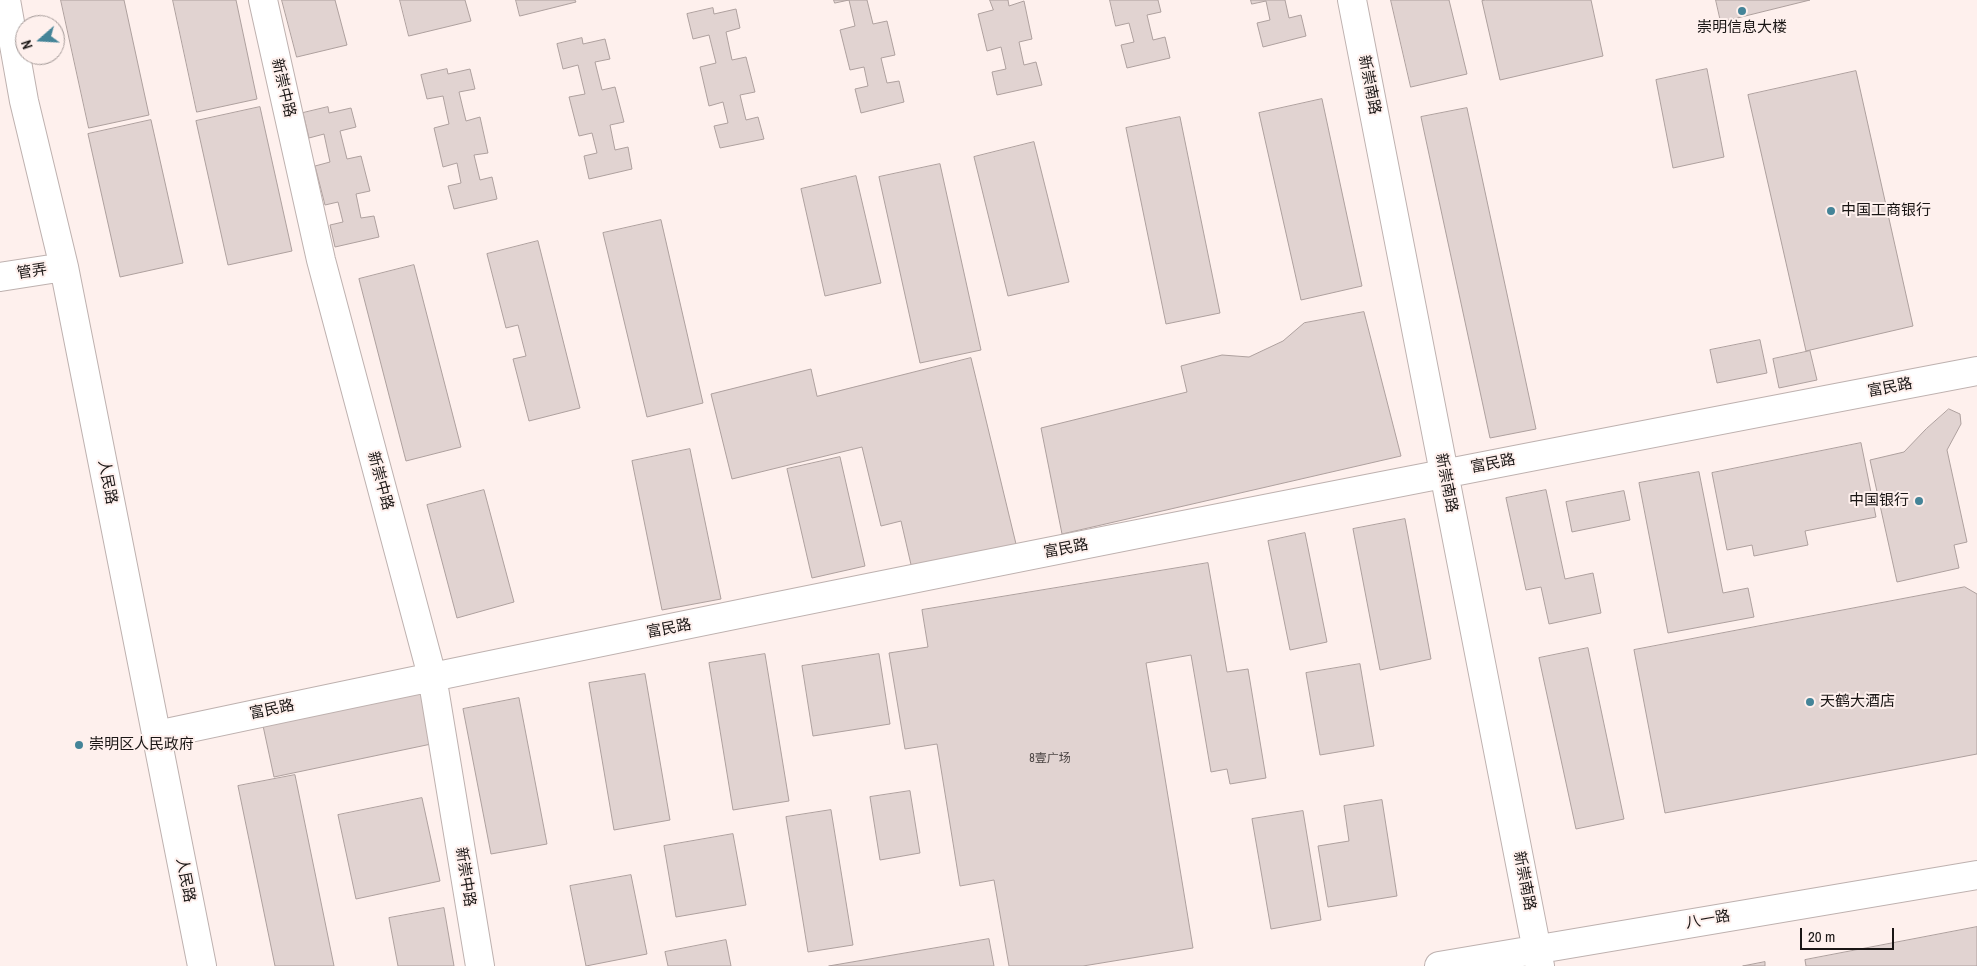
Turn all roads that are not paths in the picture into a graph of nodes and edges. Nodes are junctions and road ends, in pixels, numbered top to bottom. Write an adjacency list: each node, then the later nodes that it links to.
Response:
1 (6, 0): 4 (street, 人民路)
2 (264, 0): 8 (street, 新崇中路)
3 (1352, 0): 7 (street, 新崇南路)
4 (64, 268): 5 (street, 管弄); 9 (street, 人民路)
5 (0, 277)
6 (1977, 371): 7 (street, 富民路)
7 (1444, 473): 8 (street, 富民路); 11 (street, 新崇南路)
8 (432, 676): 9 (street, 富民路); 13 (street, 新崇中路)
9 (157, 735): 12 (street, 人民路)
10 (1977, 875): 11 (street, 八一路)
11 (1539, 958): 14 (street, 八一路)
12 (202, 966)
13 (480, 966)
14 (1439, 966)

